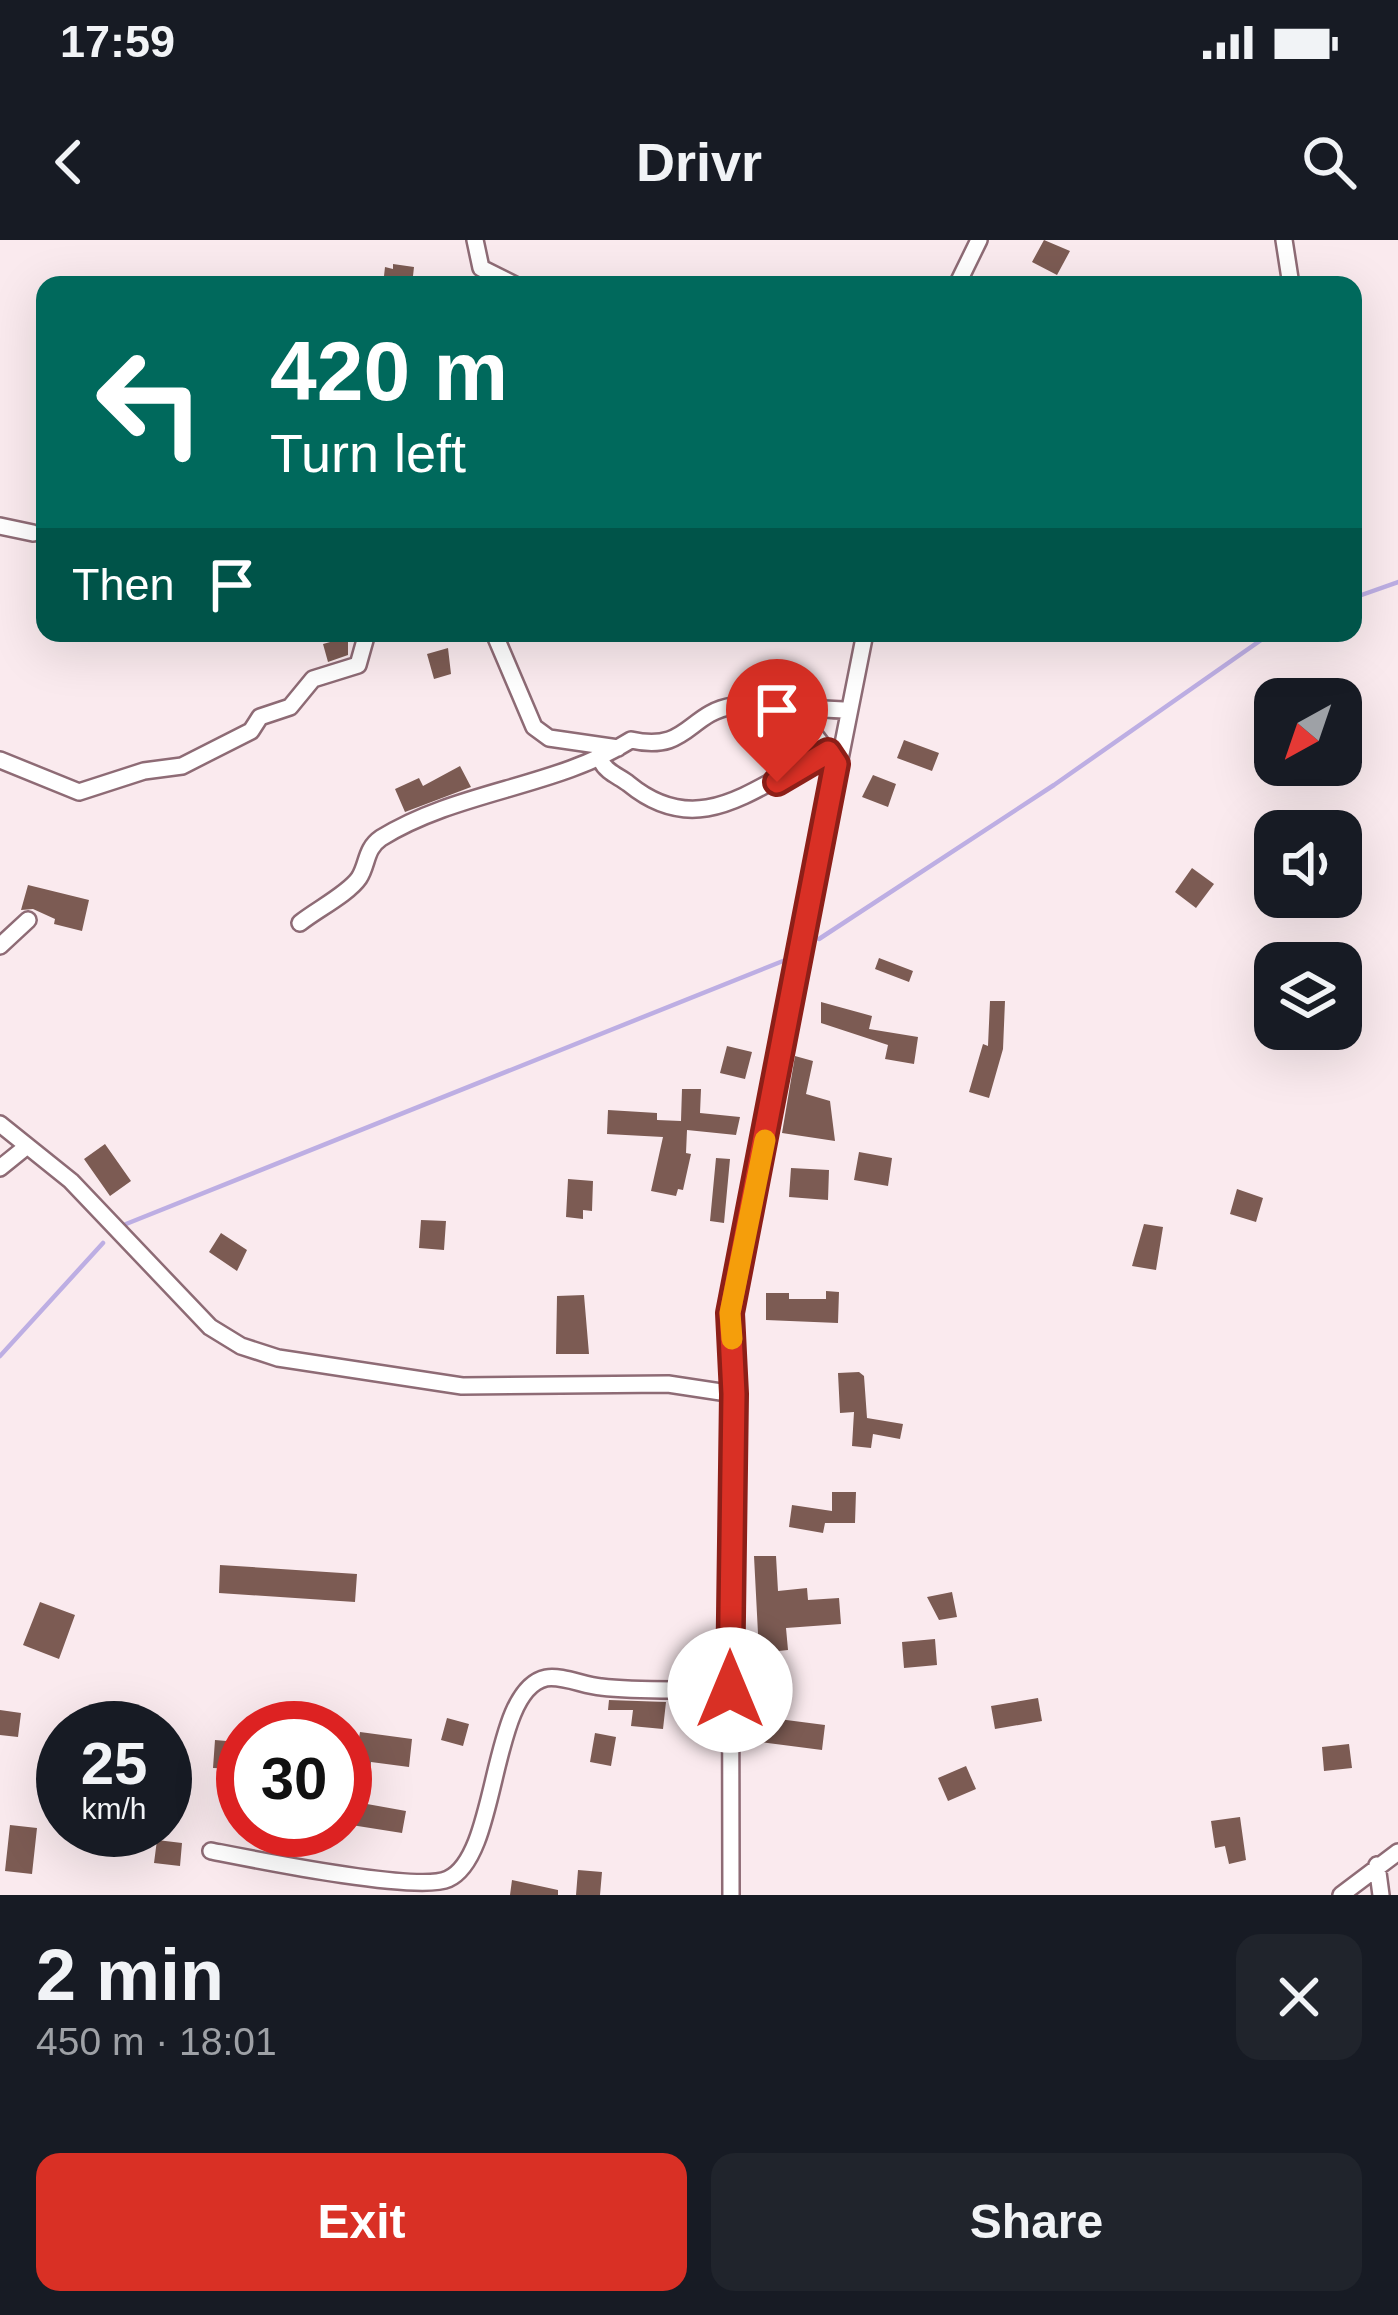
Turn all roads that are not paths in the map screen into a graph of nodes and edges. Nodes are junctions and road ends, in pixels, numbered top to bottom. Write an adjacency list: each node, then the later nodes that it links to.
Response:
1 (475, 240): 4 (street)
2 (979, 240): 5 (street)
3 (1284, 240): 6 (street)
4 (478, 276)
5 (961, 276)
6 (1290, 276)
7 (0, 526): 8 (street)
8 (33, 533)
9 (364, 642): 16 (street)
10 (498, 642): 14 (street)
11 (863, 642): 13 (street)
12 (780, 706): 13 (street); 14 (street); 15 (street)
13 (847, 710): 15 (street)
14 (618, 748): 17 (street)
15 (832, 758): 17 (street); 24 (street)
16 (0, 760)
17 (601, 761): 19 (street)
18 (28, 920): 20 (street)
19 (300, 923)
20 (0, 946)
21 (2, 1132): 22 (street)
22 (26, 1147): 23 (street); 24 (street)
23 (0, 1168)
24 (734, 1394): 25 (street)
25 (730, 1690): 26 (street); 29 (street)
26 (211, 1851)
27 (1398, 1852): 28 (street)
28 (1377, 1865): 30 (street); 31 (street)
29 (731, 1895)
30 (1341, 1895)
31 (1381, 1895)

